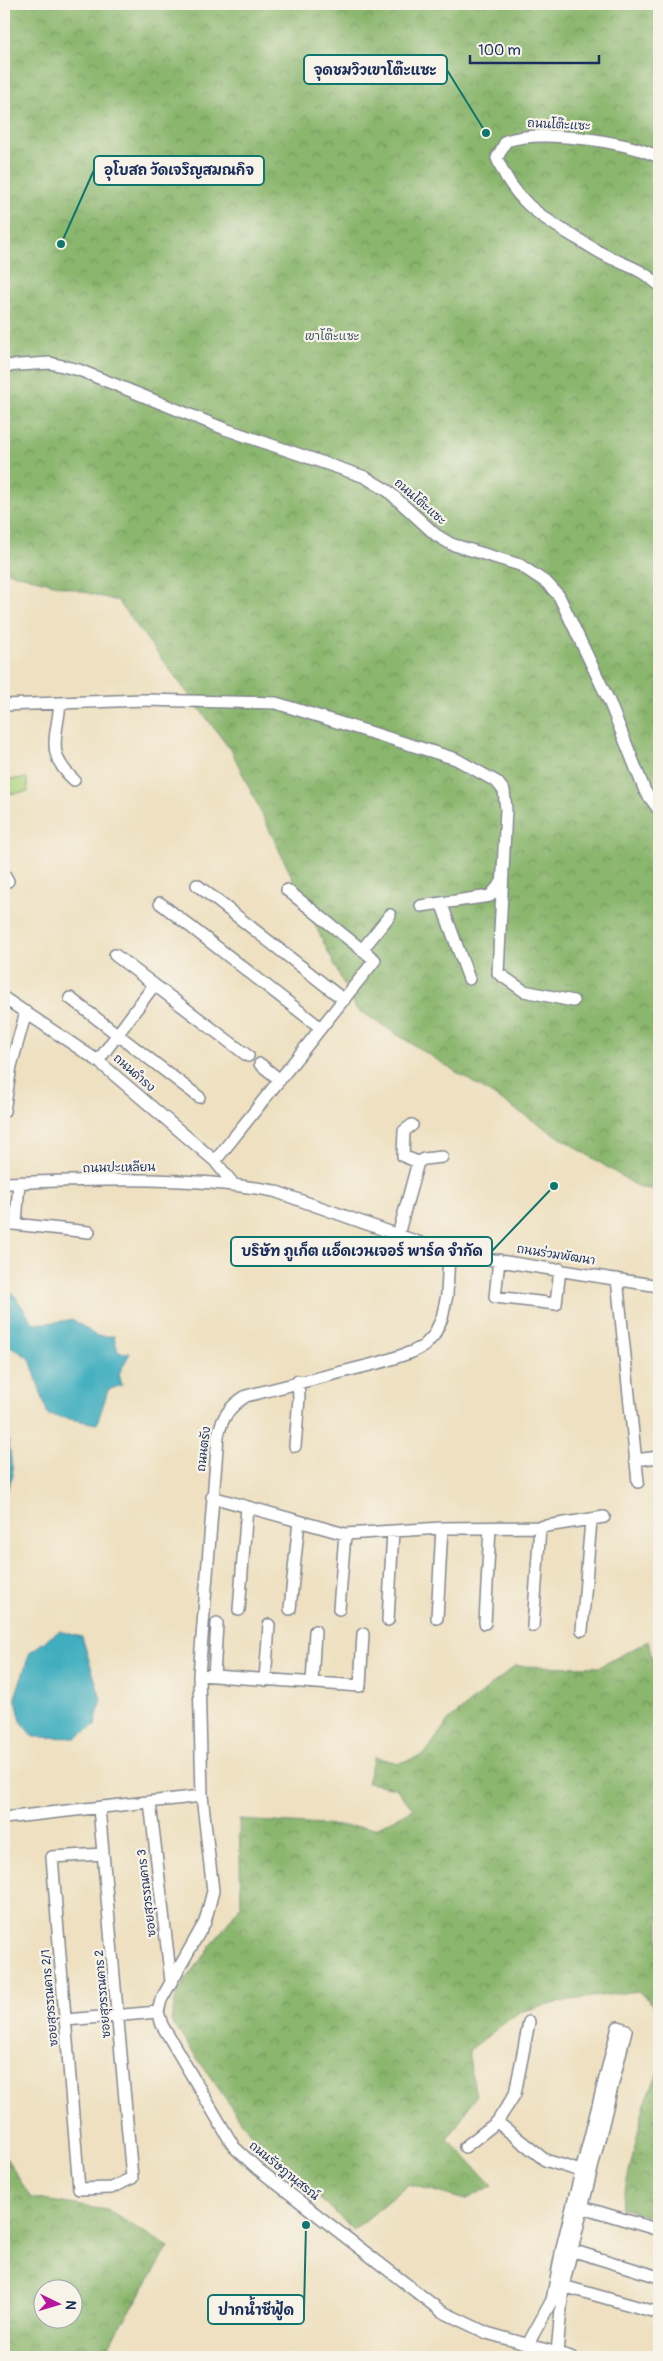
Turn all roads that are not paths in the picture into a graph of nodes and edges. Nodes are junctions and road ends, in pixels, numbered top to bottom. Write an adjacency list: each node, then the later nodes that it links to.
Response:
1 (659, 157): 2 (street, ถนนโต๊ะแซะ)
2 (659, 285)
3 (4, 366): 7 (street, ถนนโต๊ะแซะ)
4 (60, 703): 5 (street); 6 (street); 8 (street)
5 (4, 705)
6 (74, 780)
7 (659, 810)
8 (501, 883): 12 (street); 22 (street)
9 (197, 884): 21 (street)
10 (287, 890): 15 (street)
11 (160, 903): 24 (street)
12 (442, 905): 13 (street); 17 (street)
13 (421, 906)
14 (390, 915): 15 (street)
15 (362, 950): 21 (street)
16 (115, 955): 18 (street)
17 (469, 979)
18 (154, 985): 25 (street); 26 (street)
19 (4, 998): 23 (street, ถนนดำรง)
20 (70, 998): 25 (street)
21 (344, 1000): 24 (street)
22 (572, 1000)
23 (26, 1012): 27 (street, ถนนดำรง); 31 (street)
24 (321, 1028): 29 (street)
25 (117, 1034): 27 (street); 30 (street)
26 (248, 1056)
27 (98, 1061): 34 (street, ถนนดำรง)
28 (260, 1064): 29 (street)
29 (280, 1080): 34 (street)
30 (199, 1097)
31 (4, 1111)
32 (412, 1125): 35 (street)
33 (442, 1157): 35 (street)
34 (215, 1161): 38 (street, ถนนดำรง)
35 (418, 1162): 42 (street)
36 (19, 1182): 37 (street, ถนนปะเหลียน); 38 (street, ถนนปะเหลียน); 40 (street)
37 (4, 1183)
38 (234, 1185): 42 (street)
39 (4, 1223): 40 (street)
40 (16, 1223): 41 (street)
41 (89, 1232)
42 (398, 1235): 43 (street)
43 (449, 1253): 44 (street, ถนนร่วมพัฒนา); 48 (street, ถนนตรัง)
44 (499, 1260): 45 (street, ถนนร่วมพัฒนา); 45 (street)
45 (560, 1269): 46 (street, ถนนร่วมพัฒนา)
46 (617, 1279): 47 (street, ถนนร่วมพัฒนา); 51 (street)
47 (659, 1286)
48 (298, 1381): 49 (street); 53 (street, ถนนตรัง)
49 (295, 1446)
50 (659, 1457): 51 (street)
51 (635, 1460): 52 (street)
52 (638, 1482)
53 (212, 1497): 54 (street); 75 (street, ถนนตรัง)
54 (247, 1507): 57 (street); 65 (street)
55 (604, 1517): 56 (street)
56 (591, 1520): 58 (street); 72 (street)
57 (298, 1521): 62 (street); 63 (street)
58 (540, 1527): 60 (street); 71 (street)
59 (442, 1528): 60 (street); 61 (street); 66 (street)
60 (490, 1528): 69 (street)
61 (393, 1531): 62 (street); 67 (street)
62 (345, 1534): 64 (street)
63 (290, 1609)
64 (339, 1609)
65 (239, 1610)
66 (437, 1618)
67 (388, 1620)
68 (217, 1623): 76 (street)
69 (485, 1623)
70 (269, 1625): 77 (street)
71 (533, 1626)
72 (582, 1630)
73 (315, 1631): 78 (street)
74 (364, 1634): 78 (street)
75 (200, 1675): 76 (street); 79 (street, ถนนตรัง)
76 (214, 1676): 77 (street)
77 (265, 1680): 78 (street)
78 (312, 1683)
79 (202, 1796): 80 (street); 84 (street)
80 (150, 1802): 81 (street); 84 (street, ซอยสุวรรณคาร 3)
81 (99, 1808): 82 (street); 83 (street, ซอยสุวรรณคาร 2)
82 (4, 1818)
83 (103, 1854): 86 (street, ซอยสุวรรณคาร 2); 87 (street, ซอยสุวรรณคาร 2/1)
84 (171, 1981): 85 (street)
85 (158, 2012): 86 (street); 99 (street, ถนนรัษฎานุสรณ์)
86 (118, 2015): 87 (street); 92 (street, ซอยสุวรรณคาร 2)
87 (66, 2020): 92 (street, ซอยสุวรรณคาร 2/1)
88 (529, 2022): 89 (street)
89 (497, 2122): 90 (street); 91 (street)
90 (465, 2147)
91 (586, 2173): 91 (street); 93 (street); 99 (street)
92 (79, 2189)
93 (582, 2207): 94 (street); 95 (street)
94 (659, 2230)
95 (571, 2250): 96 (street); 97 (street)
96 (659, 2277)
97 (563, 2286): 98 (street); 100 (street)
98 (659, 2313)
99 (528, 2344): 100 (street, ถนนรัษฎานุสรณ์)
100 (557, 2354): 101 (street, ถนนรัษฎานุสรณ์)
101 (571, 2357)

